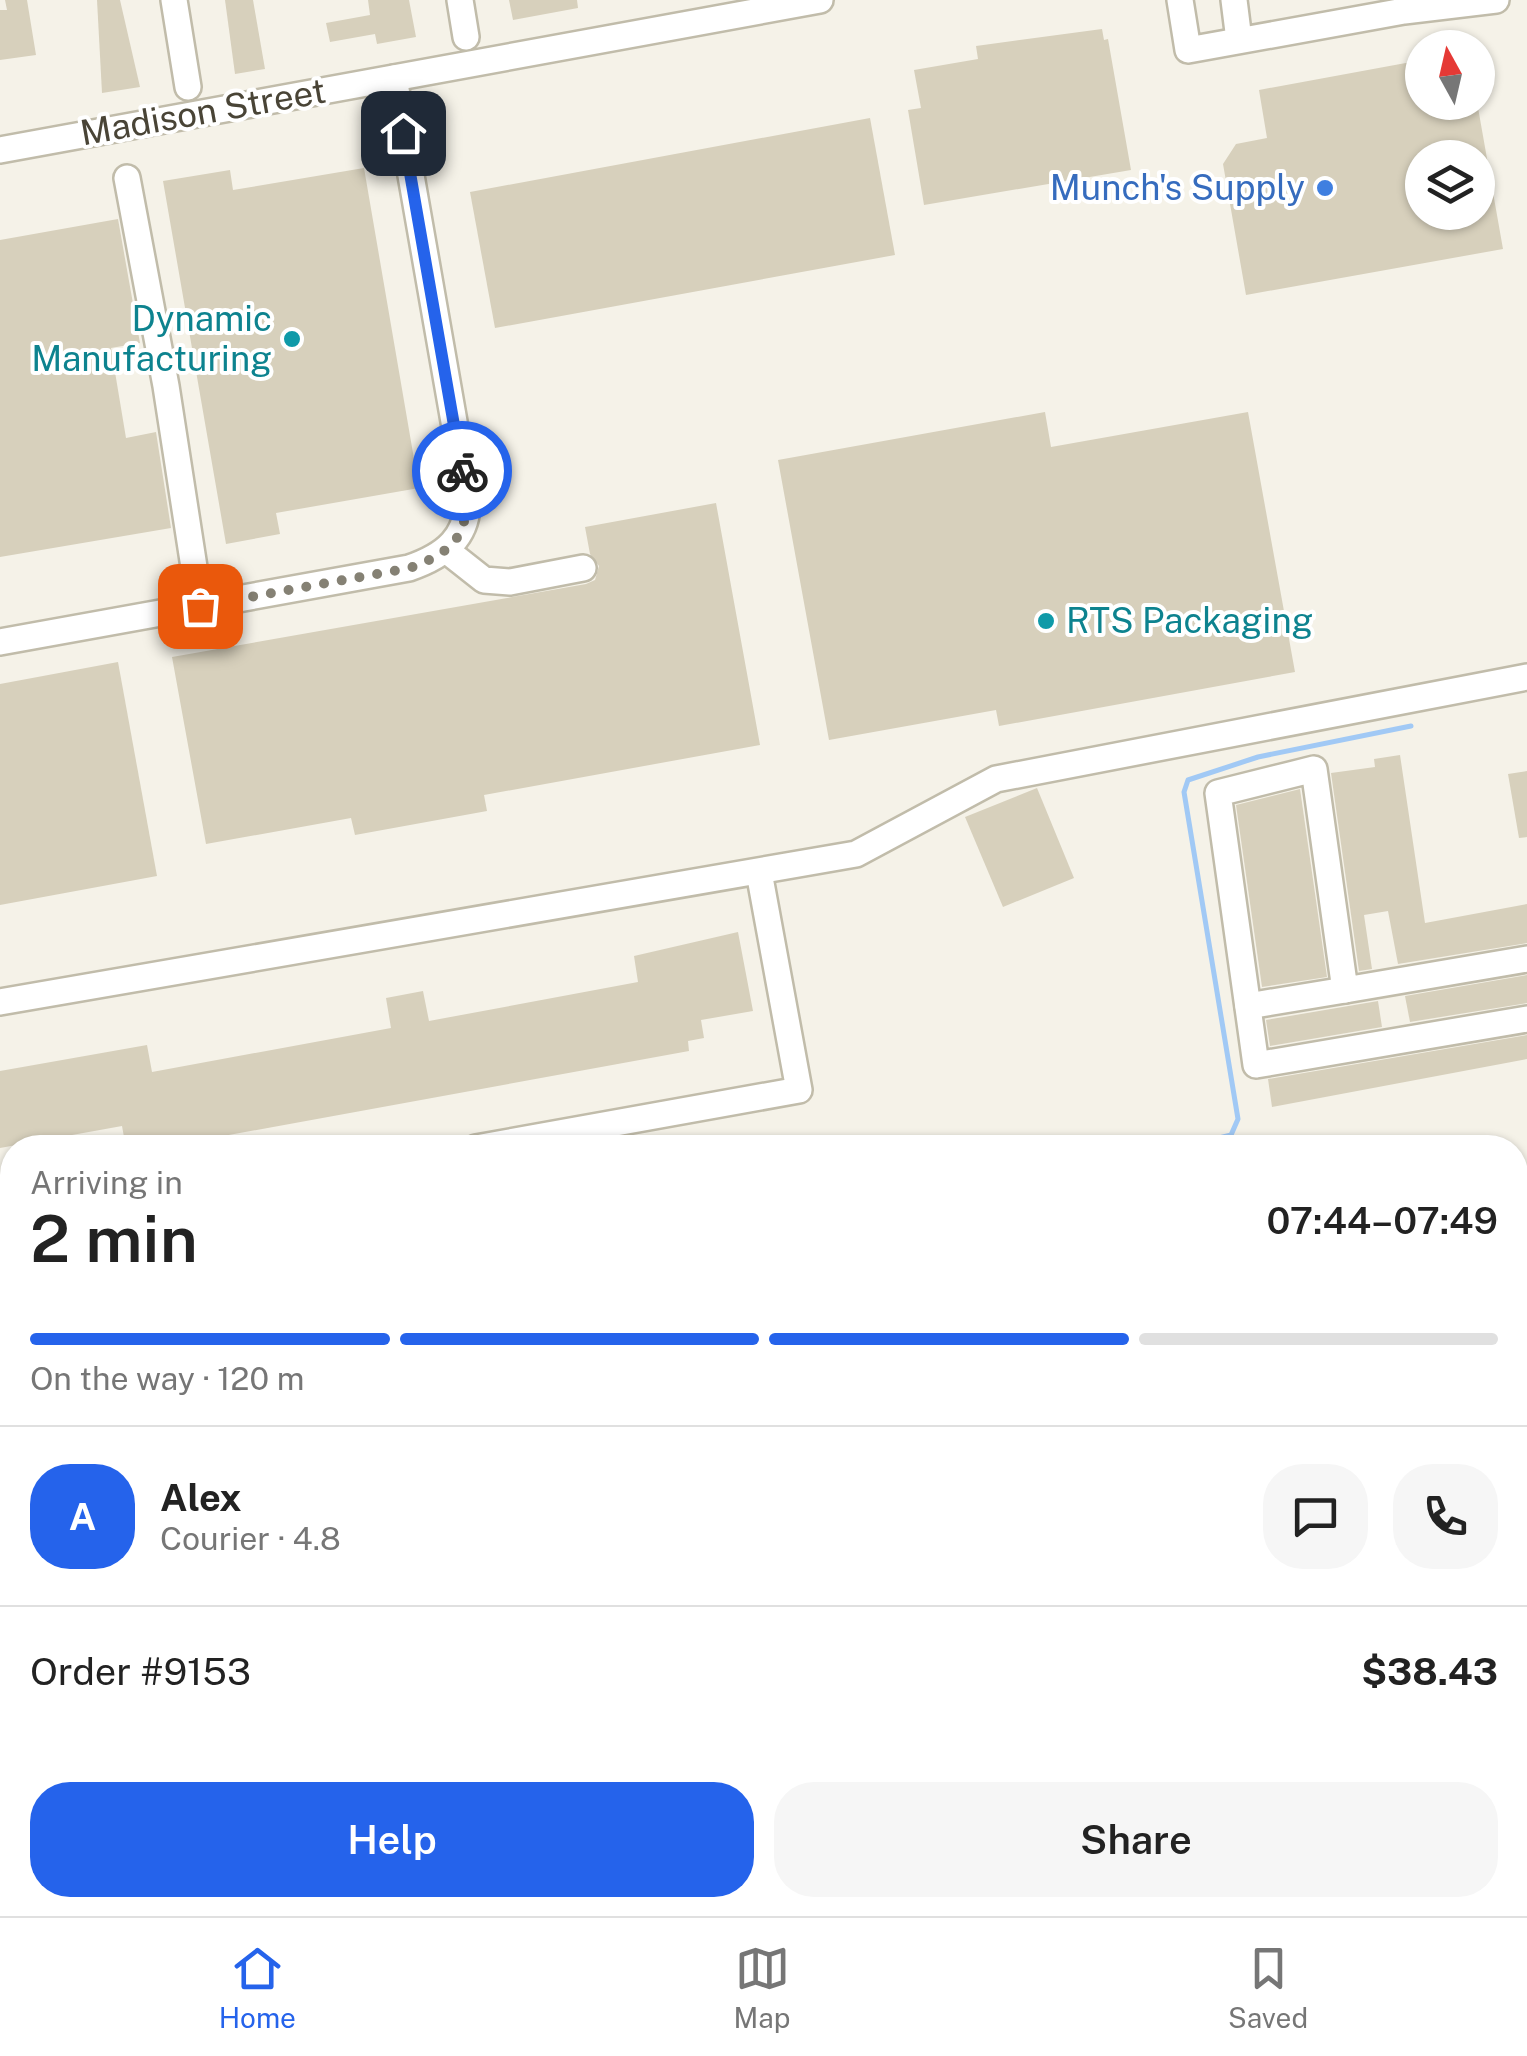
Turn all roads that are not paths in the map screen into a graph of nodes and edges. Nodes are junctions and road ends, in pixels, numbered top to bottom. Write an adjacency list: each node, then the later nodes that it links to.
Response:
1 (174, 0): 11 (street)
2 (460, 0): 8 (street)
3 (820, 0): 10 (street, Madison Street)
4 (1180, 0): 9 (street)
5 (1234, 0): 9 (street)
6 (1496, 0): 7 (street)
7 (1403, 6): 9 (street)
8 (466, 37)
9 (1239, 40)
10 (394, 78): 12 (street, Madison Street); 14 (street)
11 (188, 86)
12 (0, 150)
13 (127, 178): 16 (street)
14 (452, 545): 15 (street); 16 (street)
15 (583, 568)
16 (200, 606): 17 (street)
17 (0, 642)
18 (1527, 677): 19 (street)
19 (759, 872): 22 (street); 25 (street)
20 (1527, 958): 21 (street)
21 (1345, 990): 23 (street); 23 (street)
22 (0, 1002)
23 (1248, 1006): 24 (street)
24 (1527, 1019)
25 (549, 1135)

